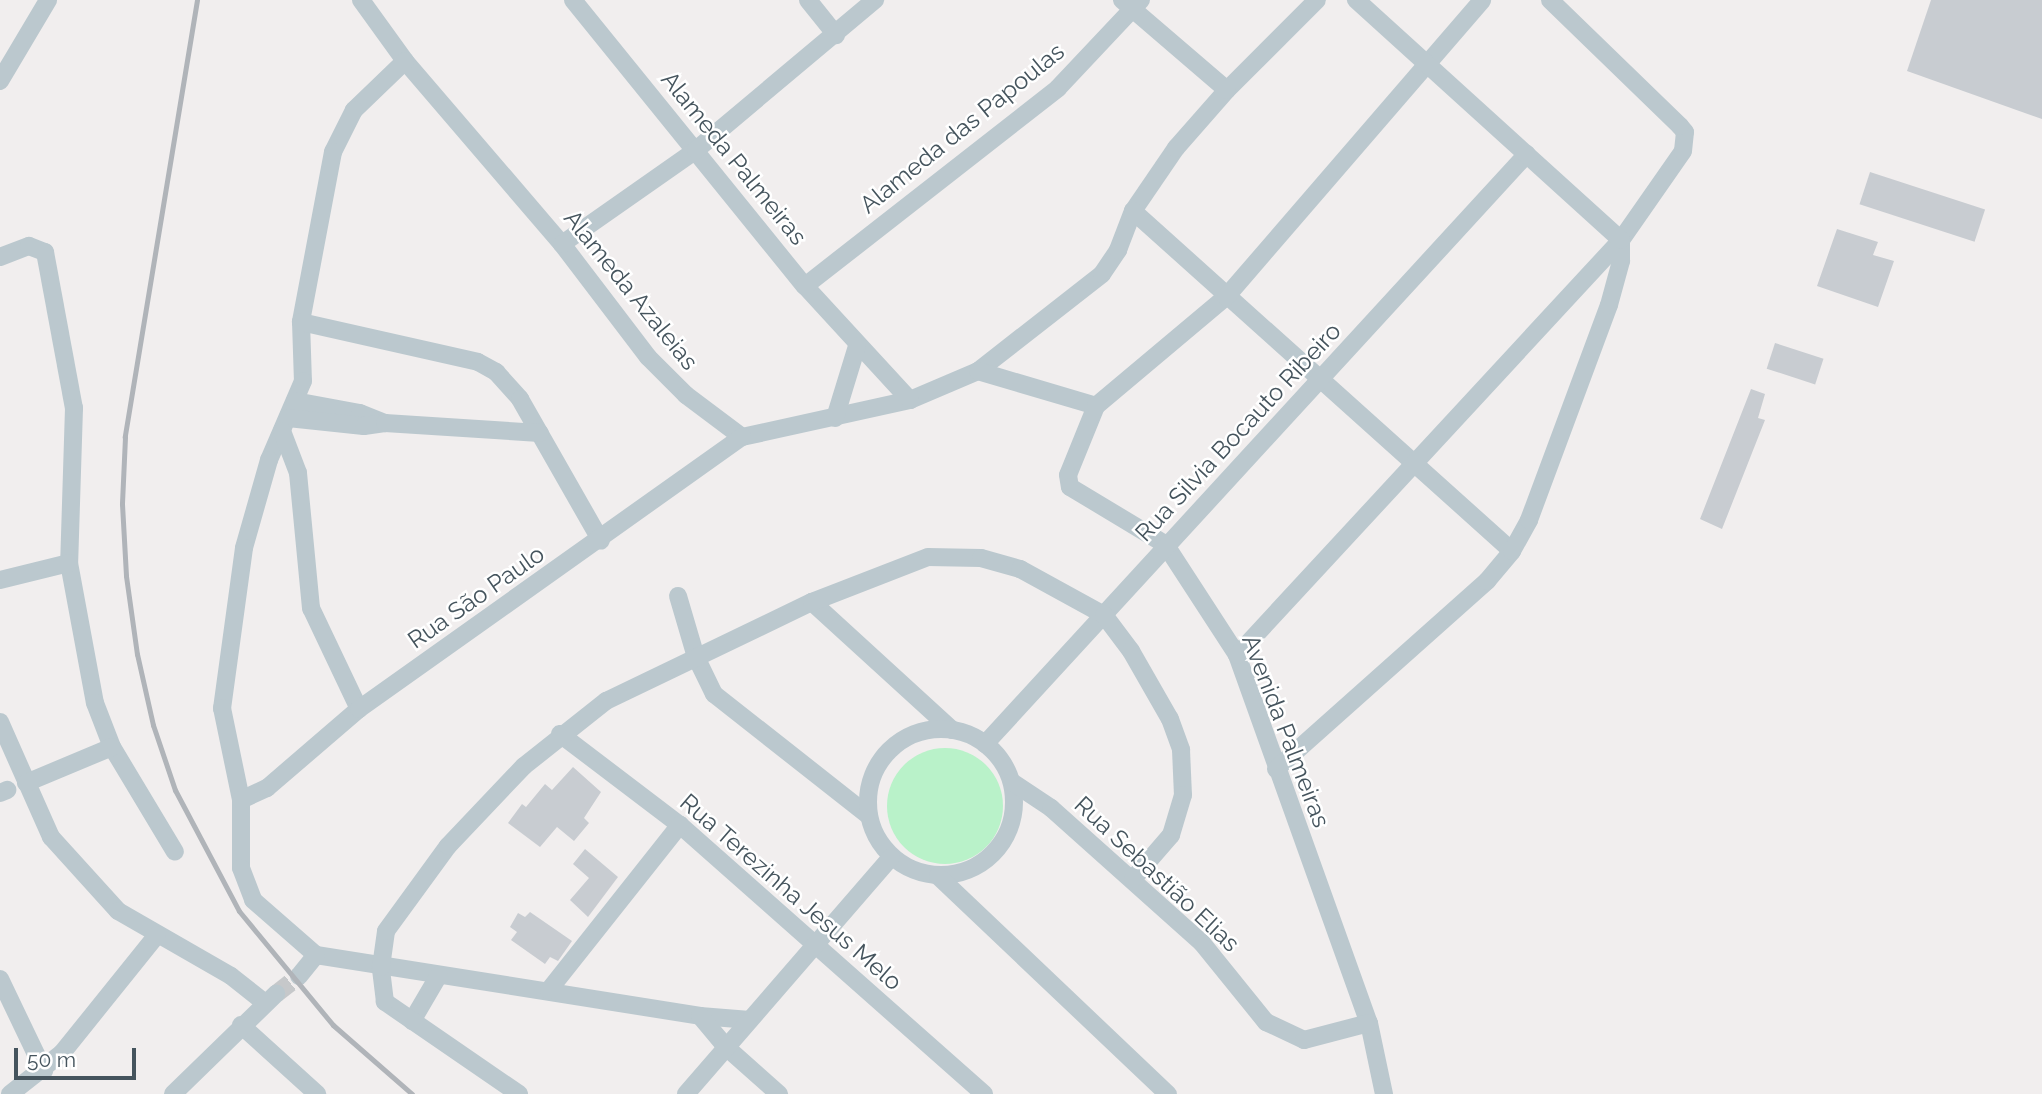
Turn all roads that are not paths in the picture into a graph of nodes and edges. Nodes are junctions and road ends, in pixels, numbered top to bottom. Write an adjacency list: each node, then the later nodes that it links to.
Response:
1 (48, 0): 12 (street)
2 (361, 0): 13 (street, Alameda Azaleias)
3 (573, 0): 17 (street, Alameda Palmeiras)
4 (808, 0): 11 (street)
5 (874, 0): 11 (street)
6 (1317, 0): 16 (street)
7 (1356, 0): 14 (street)
8 (1482, 0): 14 (street)
9 (1550, 0): 20 (street)
10 (1132, 3): 16 (street); 23 (street, Alameda das Papoulas)
11 (836, 35): 17 (street)
12 (7, 56): 15 (street)
13 (405, 61): 21 (street, Alameda Azaleias); 25 (street)
14 (1429, 64): 18 (street); 24 (street)
15 (0, 81)
16 (1227, 90): 19 (street)
17 (696, 150): 21 (street); 23 (street, Alameda Palmeiras)
18 (1527, 154): 20 (street); 28 (street, Rua Silvia Bocauto Ribeiro)
19 (1133, 211): 24 (street); 27 (street)
20 (1621, 240): 35 (street); 38 (street)
21 (562, 244): 34 (street, Alameda Azaleias)
22 (0, 257): 39 (street)
23 (806, 286): 26 (street, Alameda Palmeiras)
24 (1226, 297): 28 (street); 30 (street)
25 (301, 322): 31 (street); 33 (street)
26 (857, 346): 29 (street, Alameda Palmeiras); 32 (street)
27 (978, 371): 29 (street); 30 (street)
28 (1323, 380): 35 (street); 37 (street, Rua Silvia Bocauto Ribeiro)
29 (910, 400): 32 (street)
30 (1096, 407): 37 (street, Avenida Palmeiras)
31 (289, 417): 33 (street); 46 (street); 55 (street)
32 (835, 418): 34 (street)
33 (540, 433): 36 (street)
34 (742, 437): 36 (street, Rua São Paulo)
35 (1413, 464): 38 (street); 44 (street)
36 (601, 541): 46 (street, Rua São Paulo)
37 (1165, 544): 43 (street, Rua Silvia Bocauto Ribeiro); 44 (street, Avenida Palmeiras)
38 (1512, 551): 52 (street)
39 (69, 563): 40 (street); 51 (street)
40 (0, 580)
41 (678, 596): 45 (street)
42 (812, 602): 43 (street); 45 (street); 48 (street)
43 (1104, 615): 50 (street, Rua Silvia Bocauto Ribeiro); 63 (street)
44 (1237, 655): 52 (street, Avenida Palmeiras)
45 (696, 657): 49 (street); 58 (street)
46 (359, 709): 55 (street, Rua São Paulo)
47 (0, 722): 53 (street)
48 (953, 730): 50 (street); 58 (street)
49 (561, 734): 59 (street, Rua Terezinha Jesus Melo); 67 (street)
50 (985, 744): 54 (street)
51 (111, 747): 53 (street); 60 (street)
52 (1276, 769): 75 (street, Avenida Palmeiras)
53 (26, 782): 64 (street)
54 (1012, 782): 56 (street, Rua Sebastião Elias); 57 (street)
55 (241, 800): 66 (street)
56 (1051, 808): 57 (street, Rua Sebastião Elias); 63 (street, Rua Sebastião Elias)
57 (1014, 813): 62 (street)
58 (867, 815): 61 (street)
59 (680, 825): 65 (street, Rua Terezinha Jesus Melo); 71 (street)
60 (175, 852)
61 (891, 857): 62 (street); 65 (street)
62 (938, 876): 86 (street)
63 (1133, 879): 75 (street, Rua Sebastião Elias)
64 (157, 935): 76 (street); 78 (street)
65 (818, 945): 73 (street); 85 (street, Rua Terezinha Jesus Melo)
66 (316, 955): 67 (street); 69 (street)
67 (381, 967): 68 (street); 74 (street)
68 (439, 975): 71 (street); 74 (street)
69 (299, 976)
70 (0, 979): 78 (street)
71 (549, 990): 72 (street)
72 (700, 1016): 73 (street); 77 (street)
73 (750, 1020): 77 (street)
74 (412, 1021): 82 (street)
75 (1369, 1023): 87 (street, Avenida Palmeiras)
76 (241, 1025): 80 (street); 81 (street)
77 (726, 1047): 83 (street); 84 (street)
78 (44, 1071): 79 (street)
79 (10, 1094)
80 (173, 1094)
81 (317, 1094)
82 (519, 1094)
83 (687, 1094)
84 (779, 1094)
85 (984, 1094)
86 (1168, 1094)
87 (1384, 1094)

